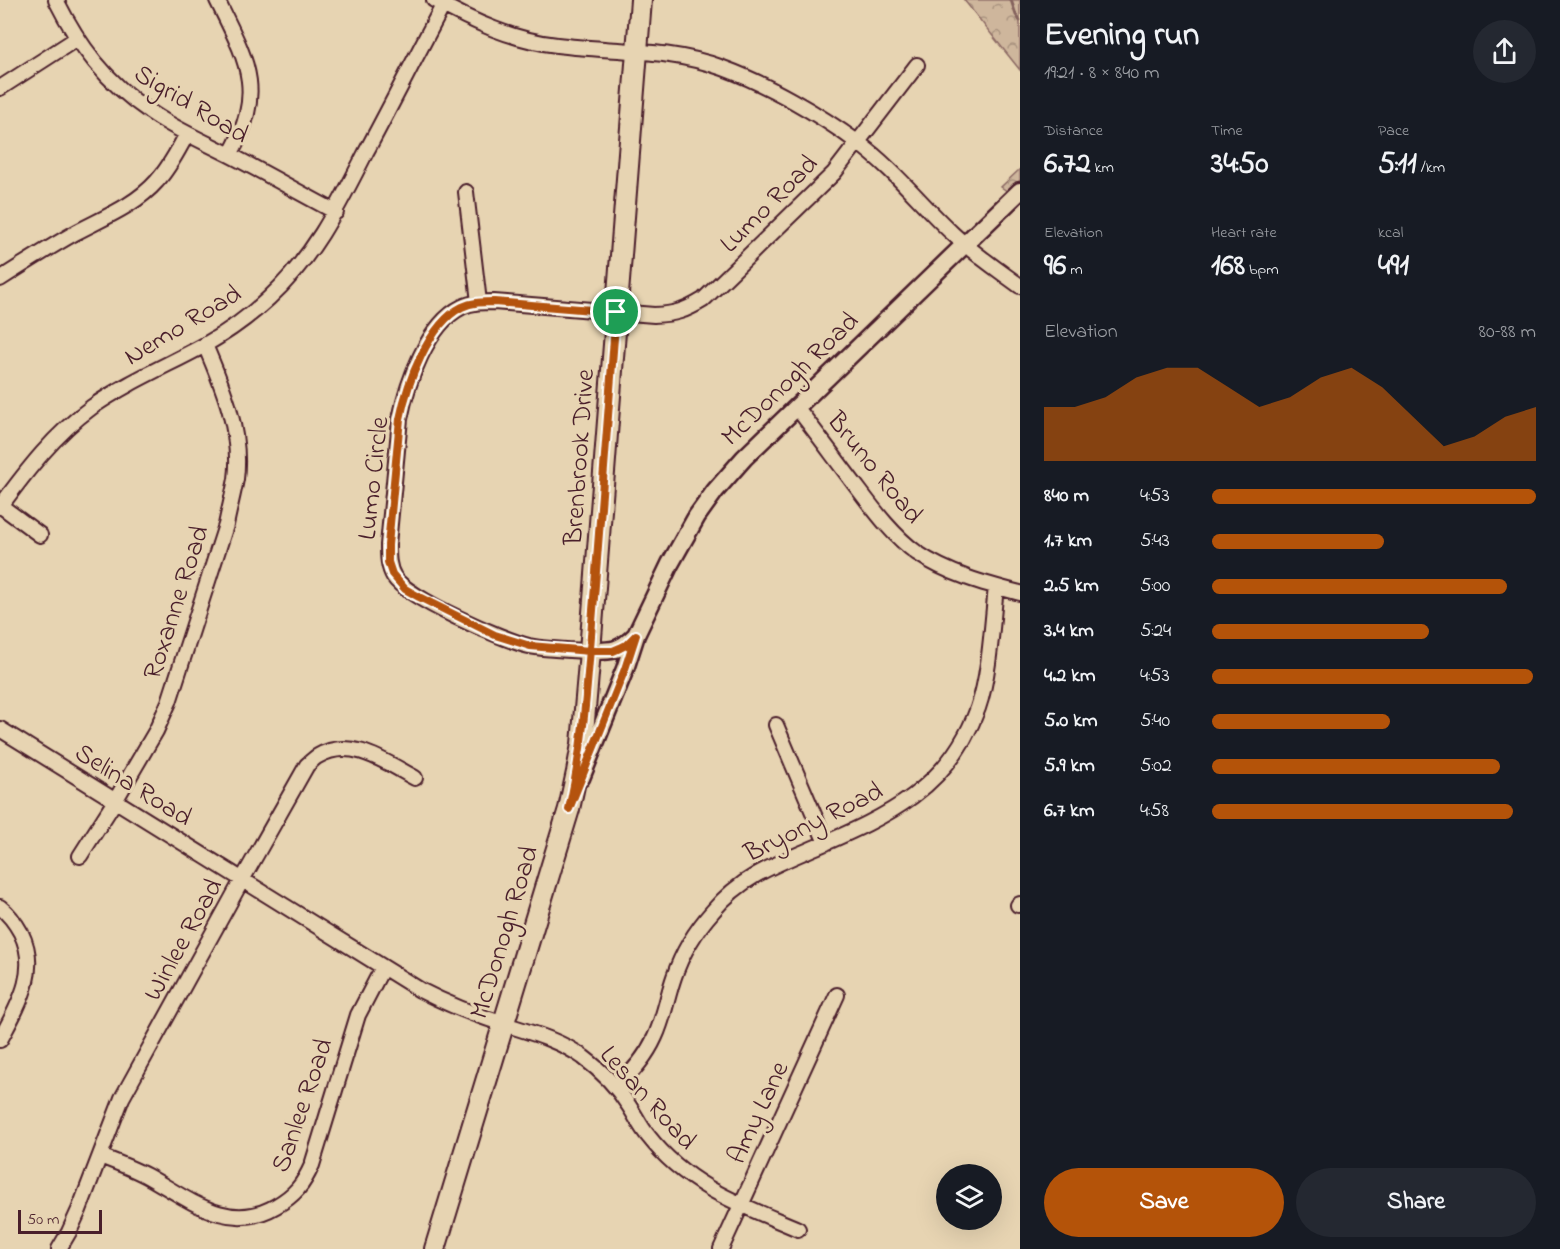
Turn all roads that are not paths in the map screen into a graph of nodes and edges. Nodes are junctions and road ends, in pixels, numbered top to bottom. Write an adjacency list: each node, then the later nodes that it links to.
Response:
1 (56, 0): 5 (street, Sigrid Road)
2 (217, 0): 11 (street)
3 (641, 0): 6 (main road, Brenbrook Drive)
4 (441, 2): 6 (street); 14 (street, Nemo Road)
5 (76, 39): 8 (street); 9 (street, Sigrid Road)
6 (637, 51): 10 (street); 19 (main road, Brenbrook Drive)
7 (917, 65): 10 (street, Lumo Road)
8 (0, 88)
9 (187, 134): 11 (street, Sigrid Road); 16 (street)
10 (858, 142): 15 (street); 19 (street, Lumo Road)
11 (230, 155): 14 (street, Sigrid Road)
12 (1020, 190): 15 (street, McDonogh Road)
13 (466, 192): 18 (street)
14 (336, 212): 20 (street, Nemo Road)
15 (965, 244): 17 (street); 21 (street, McDonogh Road)
16 (0, 279)
17 (1020, 286)
18 (479, 302): 19 (street, Lumo Circle); 27 (street, Lumo Circle)
19 (616, 312): 27 (main road, Brenbrook Drive)
20 (205, 345): 22 (street, Nemo Road); 31 (street, Roxanne Road)
21 (797, 408): 24 (street, Bruno Road); 26 (street, McDonogh Road)
22 (0, 506): 23 (street)
23 (40, 535)
24 (996, 587): 25 (street, Bruno Road); 33 (street, Bryony Road)
25 (1020, 593)
26 (636, 635): 27 (street); 32 (street, McDonogh Road)
27 (590, 651): 32 (main road, Brenbrook Drive)
28 (776, 725): 33 (street)
29 (0, 729): 31 (street, Selina Road)
30 (415, 778): 35 (street, Winlee Road)
31 (115, 801): 34 (street, Roxanne Road); 35 (street, Selina Road)
32 (569, 809): 39 (main road, McDonogh Road)
33 (826, 843): 41 (street, Bryony Road)
34 (80, 856)
35 (242, 880): 37 (street, Lesan Road); 42 (street, Winlee Road)
36 (0, 907): 40 (street)
37 (383, 967): 39 (street, Lesan Road); 42 (street, Sanlee Road)
38 (837, 995): 43 (street, Amy Lane)
39 (504, 1024): 41 (street, Lesan Road); 46 (main road, McDonogh Road)
40 (0, 1040)
41 (616, 1087): 43 (street, Lesan Road)
42 (100, 1156): 45 (street, Winlee Road)
43 (741, 1204): 44 (street, Lesan Road); 47 (street, Amy Lane)
44 (798, 1229)
45 (59, 1249)
46 (435, 1249)
47 (721, 1249)

